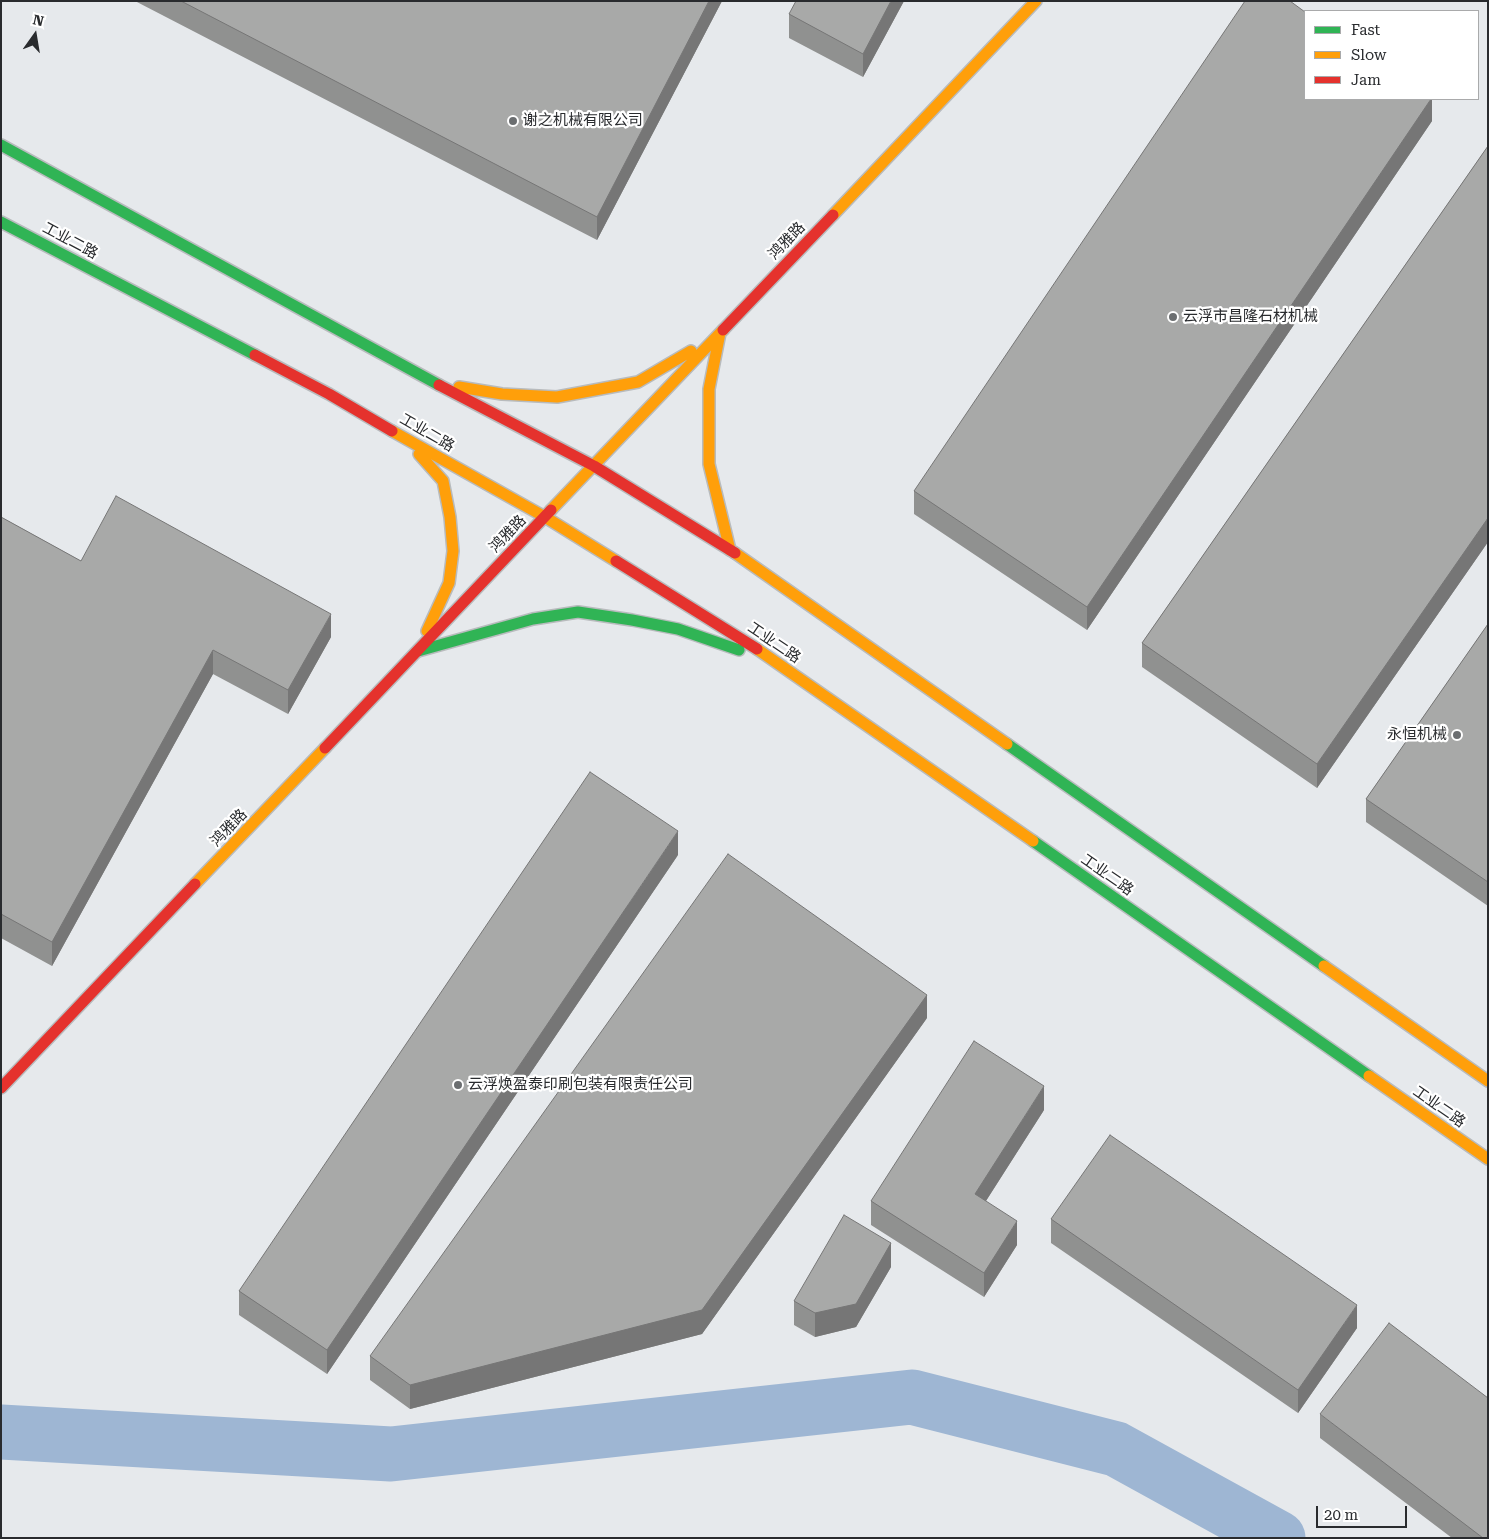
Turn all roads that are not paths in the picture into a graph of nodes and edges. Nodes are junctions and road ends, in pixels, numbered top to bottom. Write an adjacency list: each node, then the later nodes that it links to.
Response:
1 (1036, 1): 4 (street, 鸿雅路)
2 (1, 145): 5 (street)
3 (1, 222): 6 (street, 工业二路)
4 (720, 333): 5 (street); 7 (street, 鸿雅路); 9 (street)
5 (435, 383): 7 (street)
6 (406, 439): 8 (street, 工业二路); 10 (street)
7 (594, 466): 8 (street, 鸿雅路); 9 (street)
8 (545, 517): 10 (street, 鸿雅路); 11 (street, 工业二路)
9 (730, 550): 12 (street)
10 (418, 651): 11 (street); 13 (street, 鸿雅路)
11 (776, 662): 14 (street, 工业二路)
12 (1488, 1081)
13 (1, 1088)
14 (1488, 1159)

